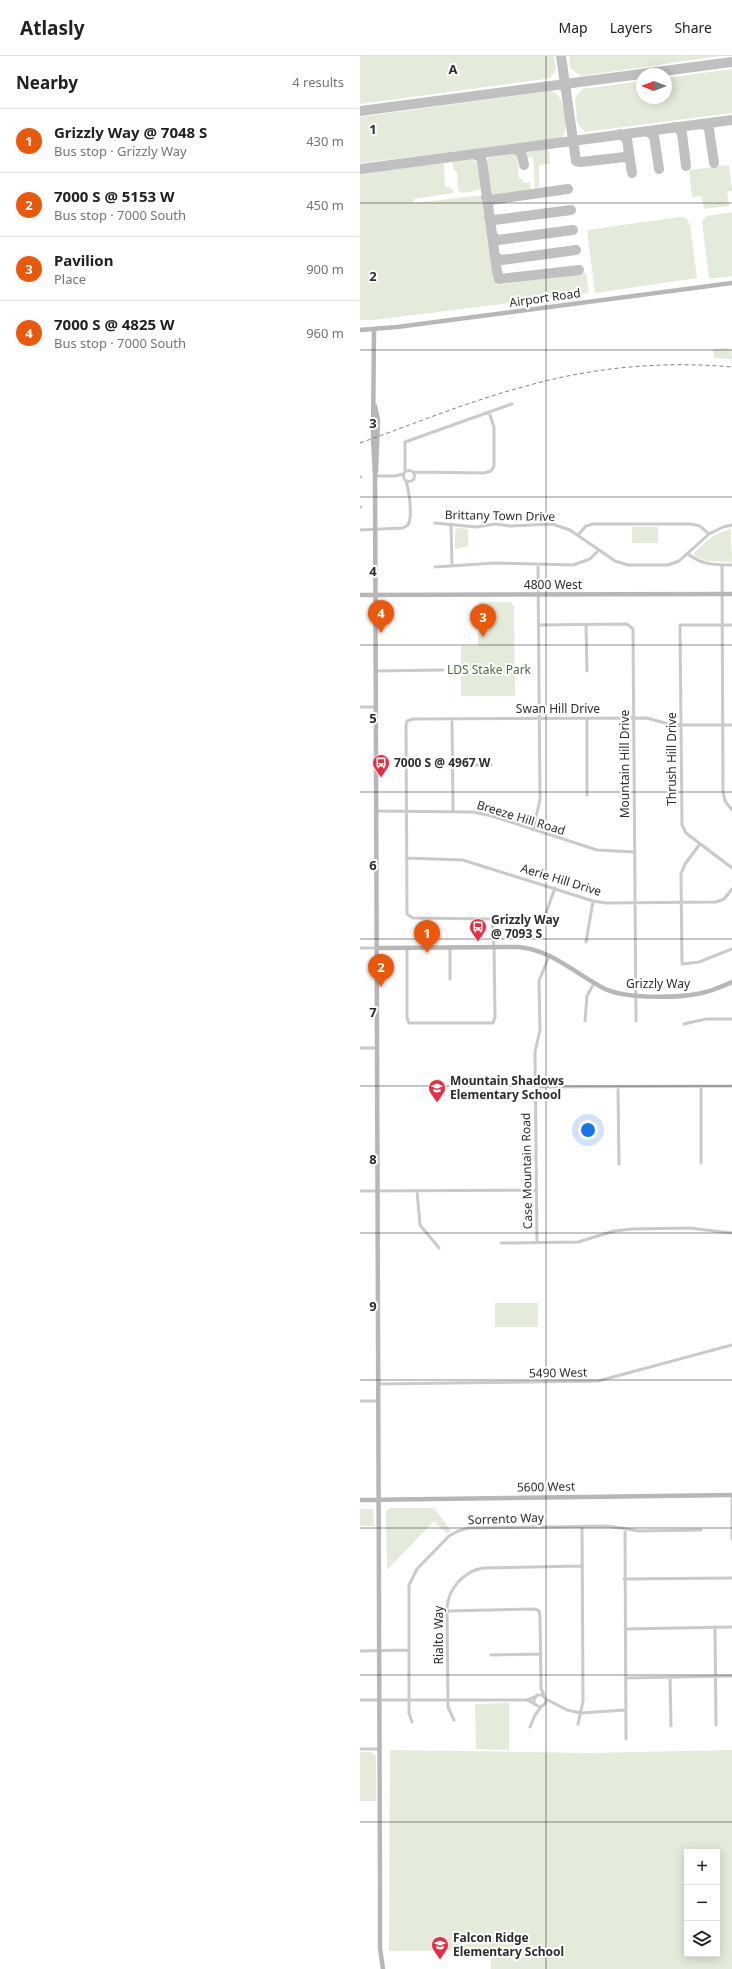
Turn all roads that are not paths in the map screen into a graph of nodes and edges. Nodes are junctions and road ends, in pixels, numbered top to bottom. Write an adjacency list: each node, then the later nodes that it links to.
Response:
1 (732, 283): 3 (street, Airport Road)
2 (360, 330): 3 (street, Airport Road)
3 (374, 330): 10 (street)
4 (512, 404): 5 (street)
5 (489, 412): 6 (street); 9 (street)
6 (405, 464): 7 (street); 8 (street)
7 (411, 471): 8 (street); 9 (street); 12 (street)
8 (404, 473): 11 (street); 13 (street)
9 (423, 473): 12 (street)
10 (375, 476): 11 (street); 18 (street)
11 (395, 476): 13 (street)
12 (413, 479): 13 (street); 14 (street)
13 (405, 480): 14 (street)
14 (408, 491): 18 (street)
15 (435, 523): 16 (street, Brittany Town Drive)
16 (451, 524): 21 (street, Brittany Town Drive); 27 (street)
17 (732, 526): 20 (street, Brittany Town Drive)
18 (375, 529): 19 (street); 30 (street)
19 (360, 530)
20 (709, 534): 21 (street); 23 (street, Brittany Town Drive)
21 (578, 535): 22 (street, Brittany Town Drive)
22 (598, 550): 23 (street, Brittany Town Drive); 24 (street)
23 (688, 554): 25 (street)
24 (538, 565): 27 (street); 33 (street)
25 (722, 565): 26 (street); 31 (street)
26 (732, 565)
27 (452, 566): 28 (street)
28 (435, 567)
29 (360, 594): 30 (street, 4800 West)
30 (375, 594): 33 (street, 4800 West); 39 (street)
31 (722, 594): 32 (street, 4800 West); 33 (street, 4800 West); 37 (street)
32 (732, 594)
33 (539, 595): 35 (street)
34 (586, 624): 35 (street, Mountain Hill Drive); 40 (street); 45 (street, Mountain Hill Drive)
35 (539, 625): 43 (street)
36 (732, 625): 37 (street)
37 (722, 626): 47 (street, Thrush Hill Drive); 48 (street)
38 (443, 670): 39 (street)
39 (375, 671): 42 (street)
40 (586, 671)
41 (360, 707): 42 (street)
42 (376, 707): 54 (street)
43 (540, 718): 44 (street, Swan Hill Drive); 46 (street, Swan Hill Drive); 57 (street)
44 (587, 718): 45 (street, Swan Hill Drive); 52 (street)
45 (634, 718): 47 (street, Swan Hill Drive); 59 (street, Mountain Hill Drive)
46 (452, 719): 50 (street); 55 (street, Swan Hill Drive)
47 (680, 725): 48 (street, Swan Hill Drive); 58 (street, Thrush Hill Drive)
48 (723, 725): 49 (street, Swan Hill Drive); 53 (street)
49 (732, 725)
50 (452, 765): 51 (street); 56 (street)
51 (491, 765)
52 (587, 795)
53 (732, 810)
54 (376, 811): 55 (street, Breeze Hill Road); 71 (street)
55 (406, 811): 56 (street, Breeze Hill Road); 60 (street)
56 (453, 811): 57 (street, Breeze Hill Road)
57 (533, 830): 59 (street, Breeze Hill Road)
58 (700, 844): 61 (street, Thrush Hill Drive); 66 (street)
59 (635, 852): 65 (street, Mountain Hill Drive)
60 (406, 858): 62 (street, Aerie Hill Drive); 69 (street)
61 (732, 868)
62 (555, 888): 64 (street, Aerie Hill Drive); 67 (street)
63 (732, 890): 66 (street, Aerie Hill Drive)
64 (593, 901): 65 (street, Aerie Hill Drive); 68 (street)
65 (635, 903): 66 (street, Aerie Hill Drive); 79 (street, Mountain Hill Drive)
66 (681, 903): 74 (street)
67 (541, 920)
68 (586, 942)
69 (494, 947): 72 (street); 73 (street, Grizzly Way); 75 (street, Grizzly Way)
70 (360, 948): 71 (street)
71 (377, 948): 72 (street, Grizzly Way); 85 (street)
72 (407, 948): 73 (street, Grizzly Way)
73 (450, 948): 76 (street)
74 (732, 949)
75 (549, 956): 78 (street, Grizzly Way); 88 (street, Case Mountain Road)
76 (450, 979)
77 (732, 982): 79 (street, Grizzly Way)
78 (594, 983): 79 (street, Grizzly Way); 81 (street)
79 (636, 996): 82 (street, Mountain Hill Drive)
80 (732, 1019): 83 (street)
81 (585, 1021)
82 (636, 1021)
83 (684, 1024)
84 (360, 1048): 85 (street)
85 (376, 1048): 94 (street)
86 (701, 1086): 87 (street); 89 (street); 90 (street)
87 (732, 1086)
88 (535, 1087): 89 (street); 92 (street, Case Mountain Road)
89 (618, 1087): 91 (street)
90 (701, 1163)
91 (619, 1164)
92 (536, 1190): 95 (street); 98 (street, Case Mountain Road)
93 (360, 1191): 94 (street)
94 (378, 1191): 95 (street); 101 (street)
95 (417, 1191): 99 (street)
96 (732, 1234): 98 (street)
97 (501, 1243): 98 (street)
98 (537, 1243)
99 (439, 1248)
100 (732, 1345): 101 (street, 5490 West)
101 (378, 1384): 103 (street)
102 (360, 1402): 103 (street)
103 (378, 1402): 106 (street)
104 (732, 1495): 106 (street, 5600 West); 110 (street)
105 (360, 1500): 106 (street, 5600 West)
106 (379, 1500): 118 (street)
107 (582, 1527): 108 (street, Sorrento Way); 111 (street); 119 (street, Sorrento Way)
108 (625, 1529): 109 (street, Sorrento Way); 113 (street)
109 (701, 1530)
110 (732, 1539)
111 (582, 1566): 114 (street, Rialto Way); 140 (street)
112 (732, 1578): 113 (street)
113 (624, 1579): 117 (street)
114 (447, 1610): 121 (street); 133 (street, Rialto Way)
115 (715, 1627): 116 (street); 117 (street); 125 (street)
116 (732, 1627)
117 (625, 1629): 126 (street)
118 (380, 1650): 119 (street); 120 (street); 131 (street)
119 (408, 1650): 132 (street, Sorrento Way)
120 (360, 1651)
121 (541, 1654): 122 (street); 127 (street)
122 (491, 1655)
123 (732, 1676): 125 (street)
124 (670, 1677): 125 (street); 126 (street); 146 (street)
125 (715, 1677): 145 (street)
126 (625, 1678): 139 (street)
127 (541, 1688): 128 (street); 129 (street)
128 (536, 1696): 129 (street); 134 (street); 136 (street)
129 (545, 1697): 135 (street); 137 (street)
130 (360, 1700): 131 (street)
131 (380, 1700): 132 (street); 150 (street)
132 (409, 1700): 133 (street); 143 (street, Sorrento Way)
133 (448, 1700): 134 (street); 142 (street, Rialto Way)
134 (527, 1700): 136 (street)
135 (553, 1703): 137 (street); 140 (street)
136 (535, 1704): 138 (street); 141 (street)
137 (545, 1704): 138 (street)
138 (542, 1707): 141 (street)
139 (625, 1710): 140 (street); 148 (street)
140 (581, 1713): 144 (street)
141 (535, 1715): 147 (street)
142 (454, 1720)
143 (412, 1722)
144 (578, 1724)
145 (716, 1725)
146 (671, 1726)
147 (530, 1727)
148 (626, 1739)
149 (360, 1749): 150 (street)
150 (379, 1749): 151 (street)
151 (383, 1969)

